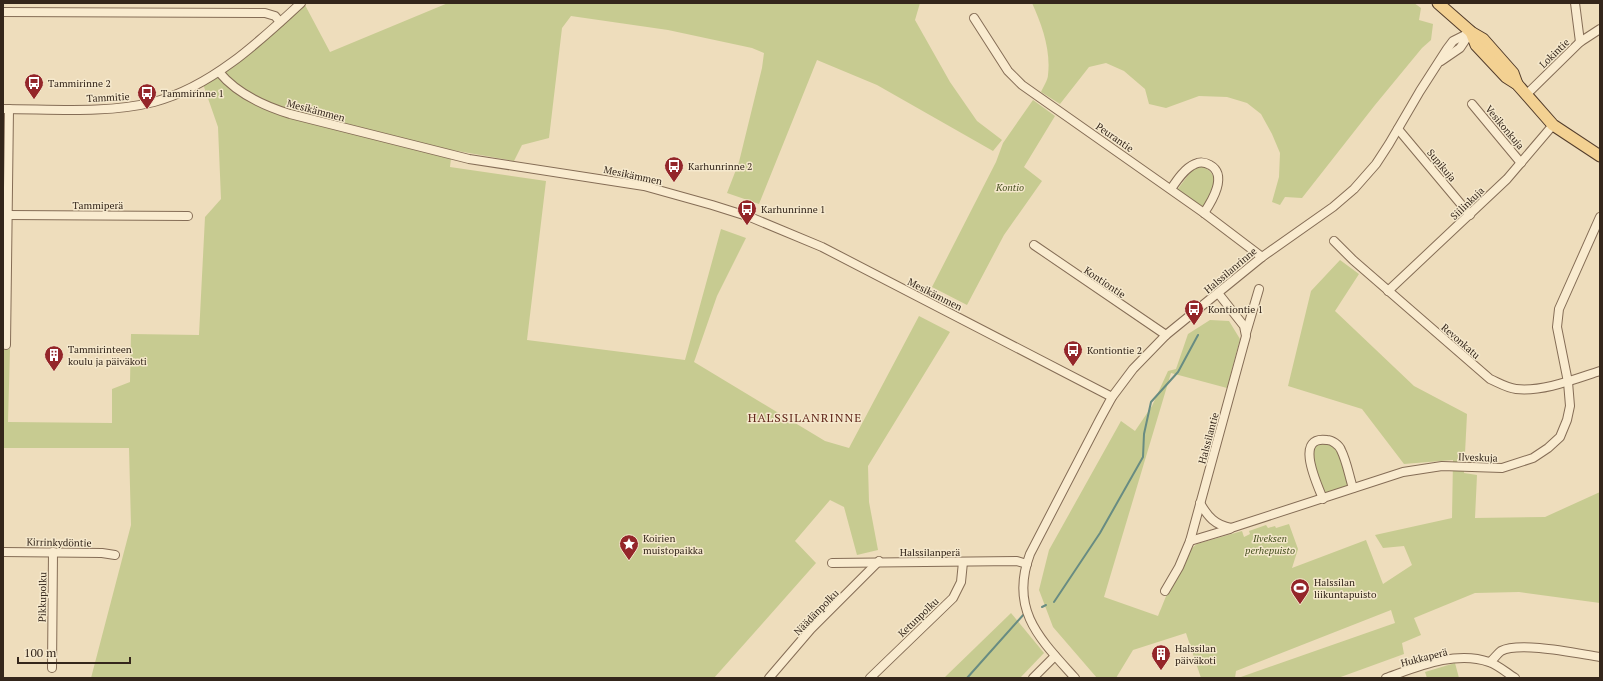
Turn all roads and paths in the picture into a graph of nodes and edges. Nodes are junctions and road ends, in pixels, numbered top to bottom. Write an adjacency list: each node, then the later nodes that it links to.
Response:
1 (301, 3): 6 (street, Tammitie)
2 (1438, 3): 8 (main road)
3 (1575, 3): 9 (street)
4 (3, 12): 6 (street)
5 (974, 18): 18 (street, Peurantie)
6 (280, 22): 10 (street, Tammitie)
7 (1600, 29): 9 (street, Lokintie)
8 (1471, 32): 11 (main road); 15 (street, Halssilanrinne)
9 (1580, 42): 11 (street, Lokintie)
10 (219, 72): 13 (street, Tammitie); 36 (street, Mesikämmen)
11 (1526, 95): 14 (main road)
12 (1472, 104): 17 (street, Vesikonkuja)
13 (6, 109): 21 (street)
14 (1553, 125): 16 (main road); 17 (street, Siilinkuja)
15 (1398, 129): 20 (street, Supikuja); 26 (street, Halssilanrinne)
16 (1600, 156)
17 (1521, 163): 20 (street, Siilinkuja)
18 (1171, 189): 19 (street, Peurantie); 19 (street)
19 (1204, 213): 26 (street, Peurantie)
20 (1470, 214): 29 (street, Siilinkuja)
21 (7, 215): 22 (street, Tammiperä); 27 (street)
22 (188, 216)
23 (1600, 217): 35 (street, Ilveskuja)
24 (1334, 241): 29 (street, Revonkatu)
25 (1034, 245): 31 (street, Kontiontie)
26 (1262, 257): 30 (street, Halssilanrinne)
27 (5, 282): 33 (street)
28 (1259, 289): 32 (street, Halssilantie)
29 (1388, 291): 35 (street, Revonkatu)
30 (1218, 293): 31 (street, Halssilanrinne); 32 (street)
31 (1166, 335): 36 (street, Halssilanrinne)
32 (1246, 336): 39 (street, Halssilantie)
33 (6, 345)
34 (1600, 371): 35 (street, Revonkatu)
35 (1568, 382): 37 (street, Ilveskuja)
36 (1112, 397): 48 (street, Halssilanrinne)
37 (1353, 488): 38 (street, Ilveskuja); 38 (street)
38 (1323, 499): 40 (street, Ilveskuja)
39 (1200, 503): 40 (street); 41 (street, Halssilantie)
40 (1231, 528): 41 (street, Ilveskuja)
41 (1190, 541): 49 (street, Halssilantie)
42 (3, 552): 43 (street, Kirrinkydöntie)
43 (53, 552): 44 (street, Kirrinkydöntie); 53 (street, Pikkupolku)
44 (115, 555)
45 (879, 561): 46 (street, Halssilanperä); 47 (street, Halssilanperä); 54 (street, Näädänpolku)
46 (963, 562): 48 (street, Halssilanperä); 55 (street, Ketunpolku)
47 (832, 563)
48 (1027, 564): 50 (street, Halssilanrinne)
49 (1165, 591)
50 (1055, 656): 56 (street); 57 (street, Halssilanrinne)
51 (1600, 657): 52 (street)
52 (1490, 662): 58 (street, Hukkaperä); 59 (street)
53 (52, 668)
54 (769, 678)
55 (870, 678)
56 (1033, 678)
57 (1075, 678)
58 (1386, 678)
59 (1515, 678)

